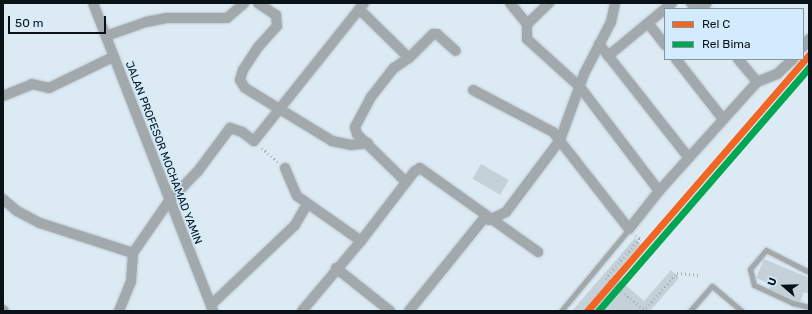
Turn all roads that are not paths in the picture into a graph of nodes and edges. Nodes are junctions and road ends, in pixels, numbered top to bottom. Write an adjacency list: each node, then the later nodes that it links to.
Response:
1 (93, 3): 11 (street, JALAN PROFESOR MOCHAMAD YAMIN)
2 (244, 3): 11 (street)
3 (258, 3): 25 (street)
4 (510, 3): 10 (street)
5 (549, 3): 10 (street)
6 (615, 3): 12 (street)
7 (361, 6): 17 (street); 25 (street)
8 (664, 10): 9 (street)
9 (648, 23): 13 (street); 15 (street)
10 (527, 24): 22 (street)
11 (106, 36): 16 (street, JALAN PROFESOR MOCHAMAD YAMIN)
12 (599, 44): 15 (street); 22 (street)
13 (664, 44)
14 (456, 51): 17 (street)
15 (608, 56): 29 (street)
16 (113, 57): 24 (street); 34 (street, JALAN PROFESOR MOCHAMAD YAMIN)
17 (409, 58): 28 (street)
18 (677, 60): 26 (street)
19 (739, 60): 21 (street)
20 (792, 60): 21 (street)
21 (757, 82): 26 (street)
22 (580, 87): 27 (street); 32 (street)
23 (472, 90): 27 (street)
24 (3, 96)
25 (278, 107): 28 (street); 34 (street)
26 (723, 119): 29 (street)
27 (560, 140): 36 (street); 37 (street)
28 (368, 143): 31 (street)
29 (689, 158): 32 (street)
30 (285, 168): 35 (street)
31 (406, 182): 36 (street); 38 (street)
32 (659, 191): 37 (street)
33 (3, 199): 40 (street)
34 (169, 201): 40 (street); 44 (street, JALAN PROFESOR MOCHAMAD YAMIN)
35 (307, 204): 38 (street); 44 (street)
36 (487, 218): 39 (street); 48 (street)
37 (629, 229): 49 (lane)
38 (361, 241): 41 (street)
39 (538, 252)
40 (133, 253): 45 (street)
41 (336, 268): 46 (street); 47 (street)
42 (809, 272): 43 (lane)
43 (809, 307)
44 (212, 308)
45 (119, 311)
46 (302, 311)
47 (390, 311)
48 (409, 311)
49 (561, 311)
50 (690, 311): 51 (lane)
51 (742, 311)

